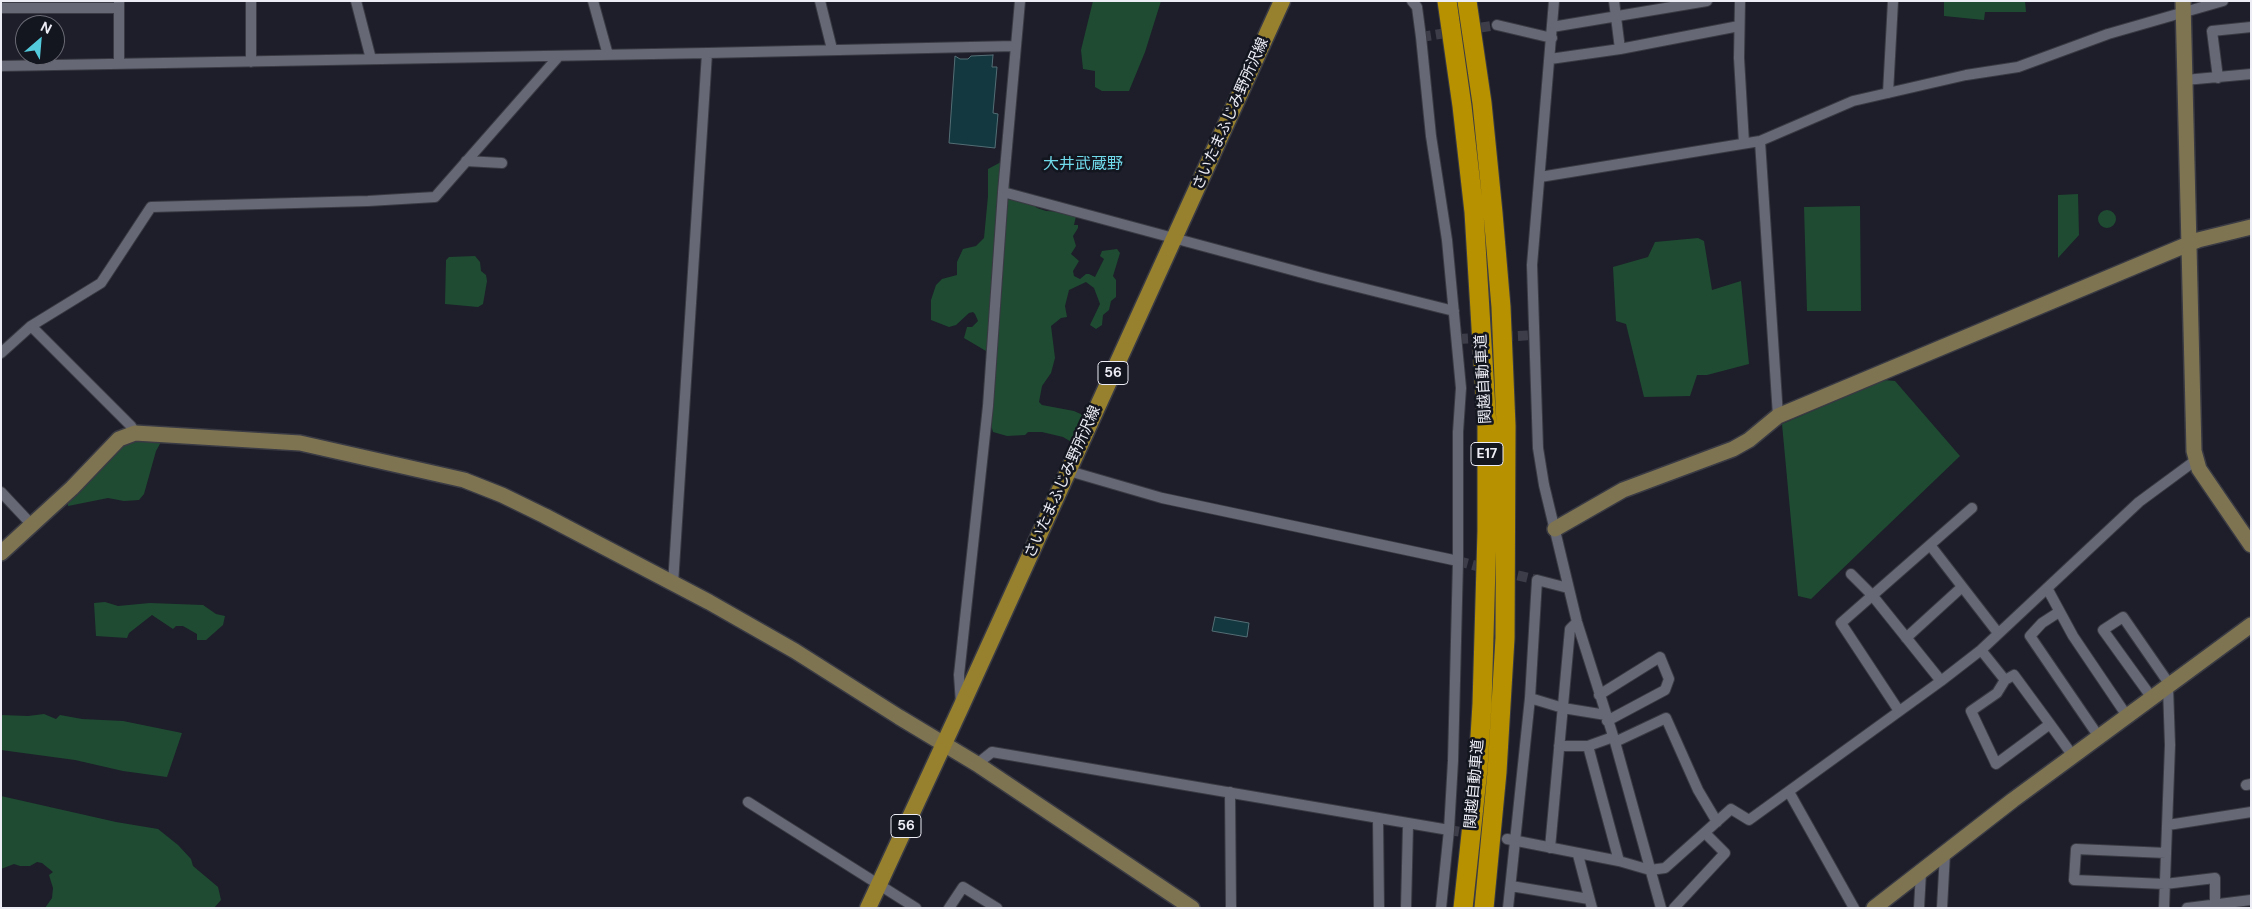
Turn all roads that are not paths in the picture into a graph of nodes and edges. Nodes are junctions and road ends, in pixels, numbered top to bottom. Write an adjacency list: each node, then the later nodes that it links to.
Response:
1 (251, 1): 33 (street)
2 (356, 1): 32 (street)
3 (593, 1): 29 (street)
4 (820, 1): 26 (street)
5 (1020, 1): 25 (street)
6 (1282, 1): 47 (main road, さいたまふじみ野所沢線 / 56)
7 (1412, 1): 49 (street)
8 (1446, 1): 128 (highway, 関越自動車道 / E17)
9 (1467, 1): 129 (highway, 関越自動車道 / E17)
10 (1554, 1): 23 (street)
11 (1614, 1): 19 (street)
12 (1706, 1): 19 (street)
13 (1740, 1): 21 (street)
14 (1894, 1): 39 (street)
15 (2223, 1): 17 (street)
16 (119, 4): 18 (street); 34 (street)
17 (2183, 7): 38 (street); 39 (street)
18 (1, 8)
19 (1617, 17): 23 (street); 27 (street)
20 (1498, 25): 24 (street)
21 (1739, 26): 27 (street); 41 (street)
22 (2251, 26): 37 (street)
23 (1552, 27): 24 (street)
24 (1552, 38): 31 (street)
25 (1015, 46): 26 (street); 45 (street)
26 (832, 49): 28 (street)
27 (1620, 49): 31 (street)
28 (707, 53): 29 (street); 65 (street)
29 (608, 55): 30 (street)
30 (559, 56): 32 (street); 42 (street)
31 (1550, 58): 44 (street)
32 (371, 60): 33 (street)
33 (251, 62): 34 (street)
34 (119, 64): 35 (street)
35 (1, 66)
36 (2251, 74): 37 (street)
37 (2218, 78): 38 (street)
38 (2185, 80): 48 (street)
39 (1888, 93): 40 (street)
40 (1760, 141): 41 (street); 52 (street)
41 (1744, 143): 44 (street)
42 (466, 161): 43 (street); 50 (street)
43 (502, 163)
44 (1540, 177): 59 (street)
45 (1003, 192): 47 (street); 82 (street)
46 (2251, 227): 48 (street)
47 (1174, 239): 49 (street); 55 (main road, さいたまふじみ野所沢線 / 56)
48 (2189, 244): 52 (street); 54 (street)
49 (1454, 311): 63 (street)
50 (31, 326): 51 (street); 53 (street)
51 (1, 353)
52 (1778, 416): 59 (street)
53 (135, 433): 58 (street); 65 (street)
54 (2196, 460): 61 (street); 68 (street)
55 (1069, 471): 63 (street); 82 (main road, さいたまふじみ野所沢線 / 56)
56 (1, 492): 58 (street)
57 (1972, 508): 60 (street)
58 (32, 525): 62 (street)
59 (1555, 529): 67 (street)
60 (1930, 545): 66 (street); 69 (street)
61 (2251, 545)
62 (1, 553)
63 (1458, 561): 103 (street)
64 (1851, 574): 69 (street)
65 (673, 584): 90 (street)
66 (1962, 587): 73 (street); 74 (street)
67 (1568, 588): 71 (street); 80 (street)
68 (2047, 588): 70 (street); 73 (street)
69 (1872, 595): 74 (street); 84 (street)
70 (2059, 612): 85 (street); 88 (street)
71 (1577, 622): 79 (street); 83 (street)
72 (2251, 625): 78 (street)
73 (1998, 633): 75 (street)
74 (1906, 638): 77 (street)
75 (1981, 650): 76 (street); 77 (street)
76 (2005, 680): 87 (street); 87 (street)
77 (1941, 681): 84 (street)
78 (2169, 686): 81 (street); 81 (street); 102 (street)
79 (1599, 695): 86 (street); 86 (street)
80 (1530, 698): 83 (street); 105 (street)
81 (2152, 698): 85 (street)
82 (961, 707): 90 (main road, さいたまふじみ野所沢線 / 56)
83 (1563, 708): 86 (street); 91 (street)
84 (1899, 711): 96 (street)
85 (2128, 716): 88 (street)
86 (1607, 718): 89 (street)
87 (2050, 724): 93 (street)
88 (2100, 737): 93 (street)
89 (1614, 739): 92 (street); 100 (street); 111 (street)
90 (944, 745): 94 (street); 113 (main road, さいたまふじみ野所沢線 / 56)
91 (1560, 746): 92 (street); 106 (street)
92 (1588, 746): 110 (street)
93 (2073, 756): 107 (street)
94 (977, 764): 95 (street); 123 (street)
95 (1230, 792): 99 (street); 124 (street)
96 (1790, 792): 100 (street); 133 (street)
97 (748, 802): 113 (street)
98 (2251, 812): 102 (street)
99 (1378, 819): 101 (street); 125 (street)
100 (1717, 822): 104 (street)
101 (1408, 825): 103 (street); 126 (street)
102 (2168, 825): 108 (street)
103 (1449, 830): 127 (street)
104 (1705, 833): 111 (street); 132 (street)
105 (1512, 840): 106 (street); 115 (street)
106 (1550, 848): 109 (street)
107 (1944, 853): 112 (street); 136 (street)
108 (2166, 854): 114 (street); 114 (street)
109 (1578, 855): 110 (street); 117 (street)
110 (1619, 861): 111 (street)
111 (1650, 870): 131 (street)
112 (1920, 872): 134 (street); 135 (street)
113 (879, 884): 119 (main road, さいたまふじみ野所沢線 / 56); 120 (street)
114 (2165, 884): 118 (street); 137 (street)
115 (1511, 886): 117 (street); 130 (street)
116 (2251, 900): 118 (street)
117 (1590, 904)
118 (2215, 904): 138 (street)
119 (868, 908)
120 (916, 908)
121 (949, 908): 122 (street)
122 (997, 908)
123 (1192, 908)
124 (1231, 908)
125 (1379, 908)
126 (1406, 908)
127 (1441, 908)
128 (1463, 908)
129 (1484, 908)
130 (1508, 908)
131 (1660, 908)
132 (1674, 908)
133 (1854, 908)
134 (1874, 908)
135 (1919, 908)
136 (1942, 908)
137 (2164, 908)
138 (2187, 908)

